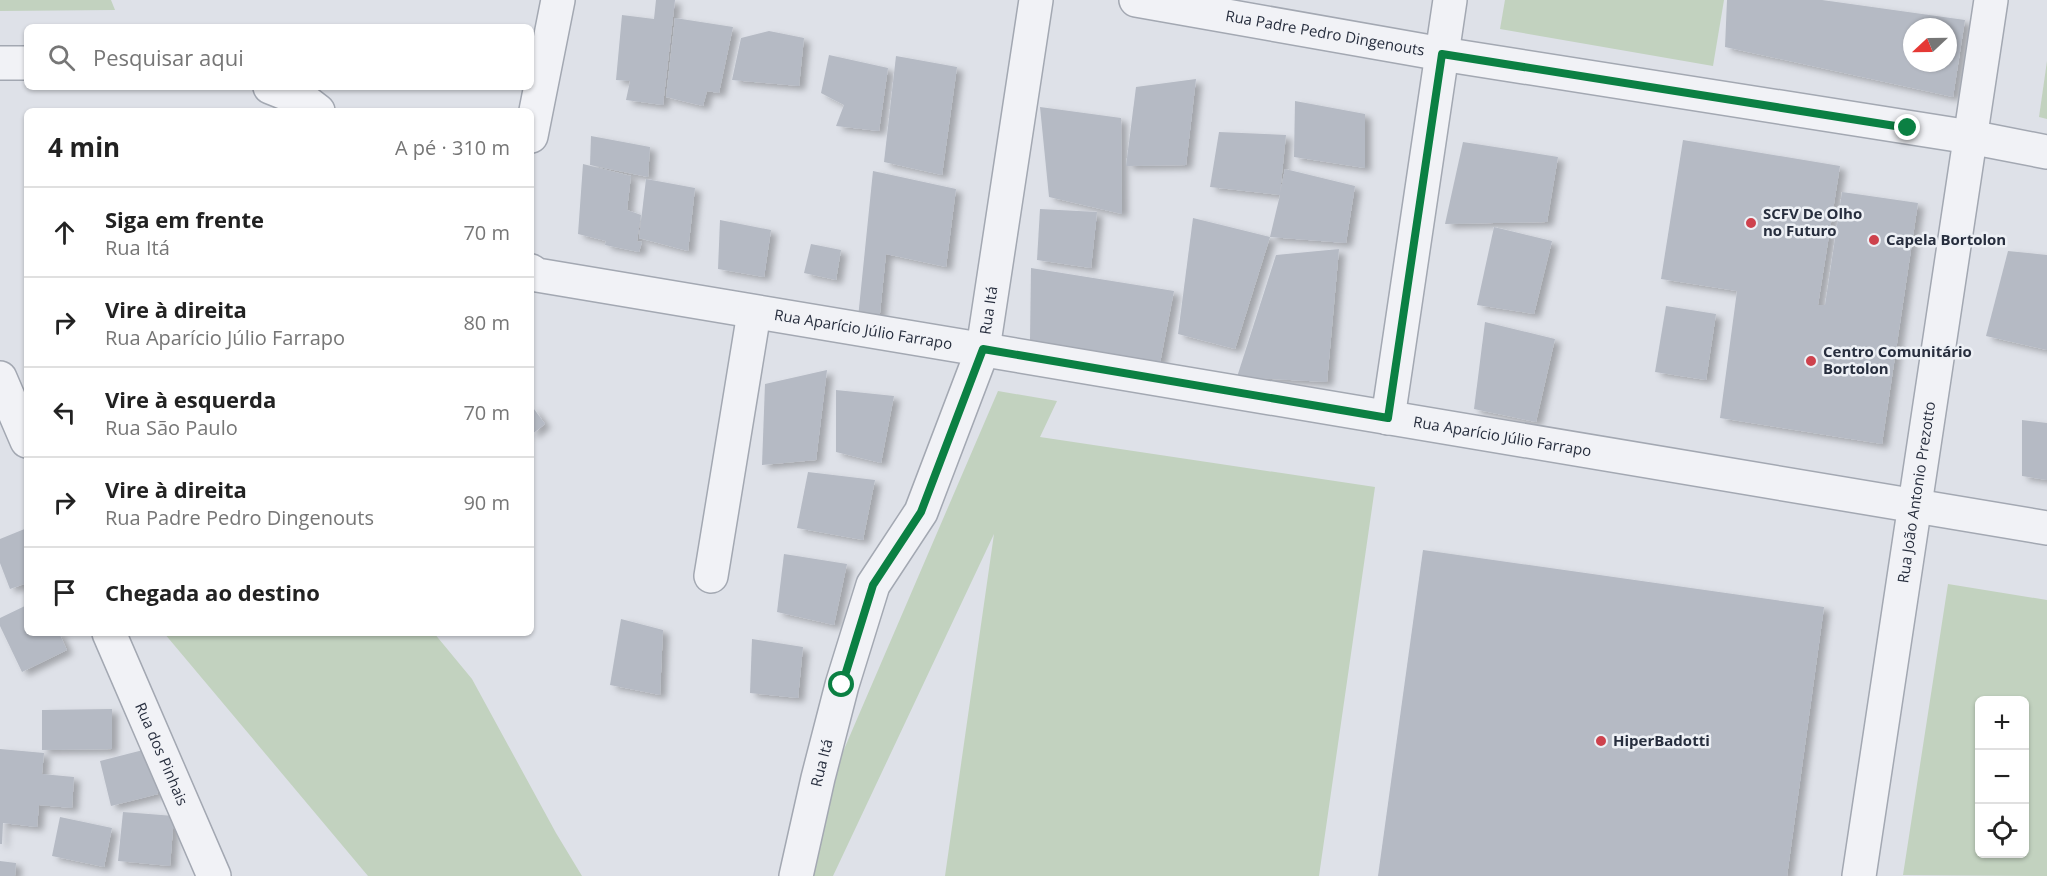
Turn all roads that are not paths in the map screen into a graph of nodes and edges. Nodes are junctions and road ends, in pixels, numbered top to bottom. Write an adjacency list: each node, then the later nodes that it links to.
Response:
1 (558, 0): 11 (street)
2 (1036, 0): 16 (street, Rua Itá)
3 (1136, 0): 6 (street, Rua Padre Pedro Dingenouts)
4 (1450, 0): 6 (street)
5 (1991, 0): 12 (street, Rua João Antonio Prezotto)
6 (1442, 54): 12 (street, Rua Padre Pedro Dingenouts); 18 (street)
7 (0, 63): 8 (street)
8 (24, 63)
9 (278, 90): 10 (street)
10 (314, 108)
11 (534, 121)
12 (1970, 137): 13 (street, Rua Padre Pedro Dingenouts); 20 (street, Rua João Antonio Prezotto)
13 (2047, 152)
14 (534, 273): 15 (street, Rua Aparício Júlio Farrapo)
15 (754, 313): 16 (street, Rua Aparício Júlio Farrapo); 22 (street)
16 (983, 349): 18 (street, Rua Aparício Júlio Farrapo); 25 (street, Rua Itá)
17 (0, 378): 19 (street)
18 (1388, 418): 20 (street, Rua Aparício Júlio Farrapo)
19 (24, 434)
20 (1915, 507): 21 (street, Rua Aparício Júlio Farrapo); 26 (street, Rua João Antonio Prezotto)
21 (2047, 528)
22 (711, 576)
23 (110, 636): 24 (street, Rua dos Pinhais)
24 (214, 876)
25 (796, 876)
26 (1859, 876)

